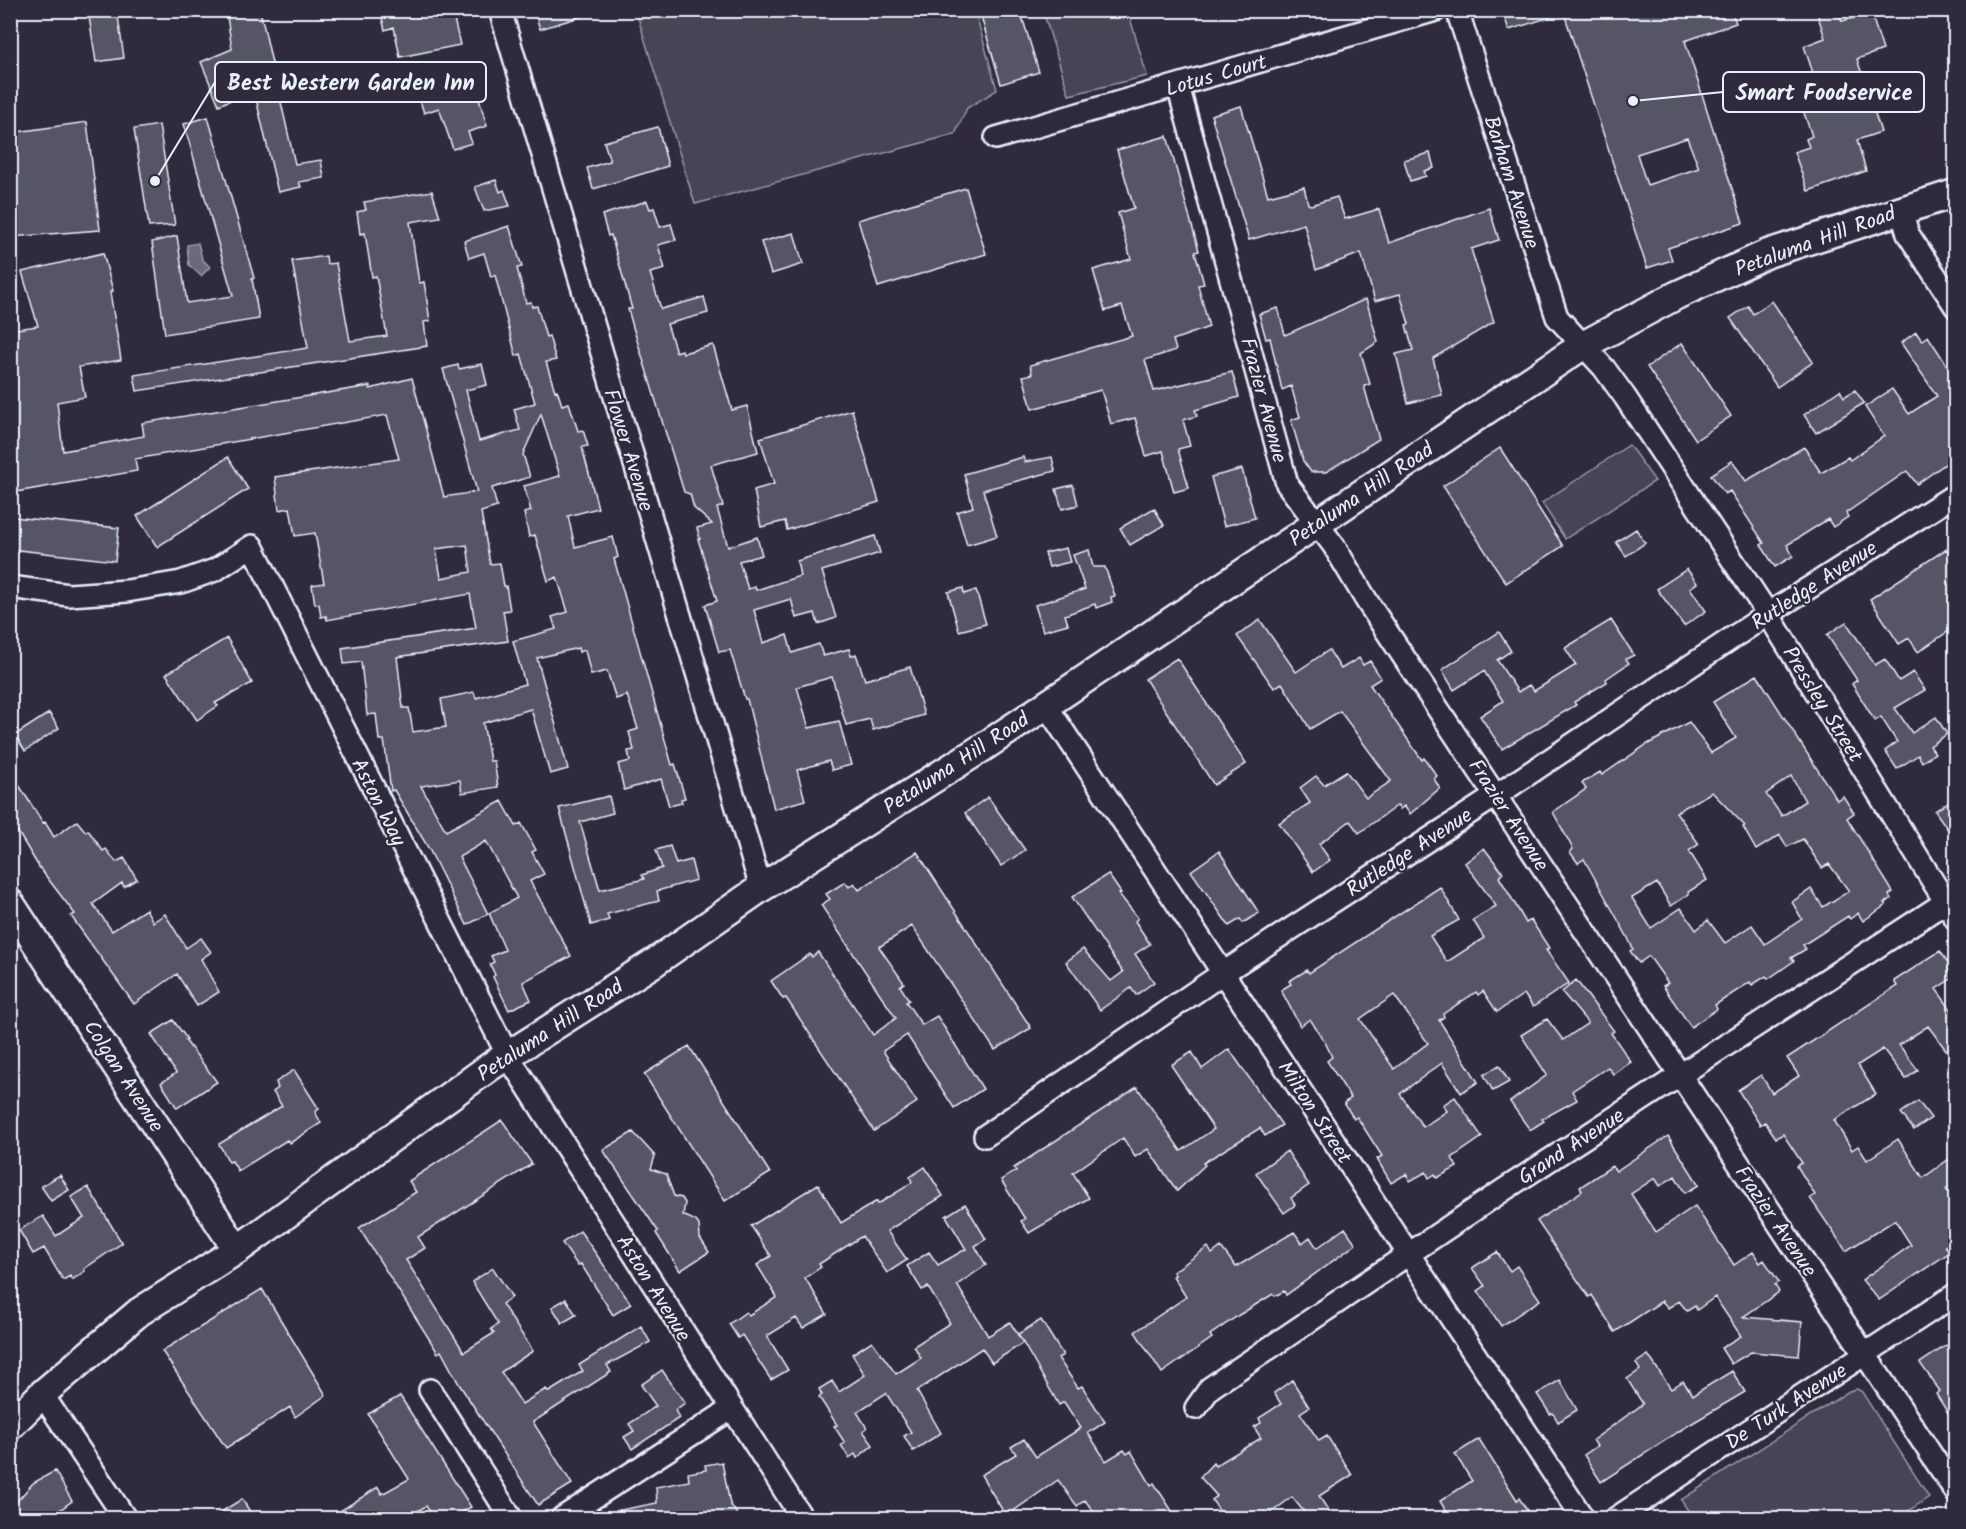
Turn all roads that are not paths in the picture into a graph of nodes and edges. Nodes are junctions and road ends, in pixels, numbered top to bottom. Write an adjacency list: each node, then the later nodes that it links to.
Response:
1 (500, 10): 16 (street, Flower Avenue)
2 (1436, 10): 4 (street, Lotus Court)
3 (1457, 10): 9 (street, Barham Avenue)
4 (1178, 86): 5 (street, Lotus Court); 11 (street, Frazier Avenue)
5 (996, 138)
6 (1956, 193): 7 (main road, Petaluma Hill Road)
7 (1901, 210): 8 (street); 9 (main road, Petaluma Hill Road)
8 (1956, 307)
9 (1582, 346): 11 (main road, Petaluma Hill Road); 13 (street, Pressley Street)
10 (1956, 494): 13 (street, Rutledge Avenue)
11 (1318, 524): 14 (main road, Petaluma Hill Road); 15 (street, Frazier Avenue)
12 (10, 587): 20 (street, Aston Way)
13 (1768, 614): 15 (street, Rutledge Avenue); 18 (street, Pressley Street)
14 (1046, 705): 16 (main road, Petaluma Hill Road); 19 (street, Milton Street)
15 (1497, 795): 19 (street, Rutledge Avenue); 21 (street, Frazier Avenue)
16 (761, 888): 20 (main road, Petaluma Hill Road)
17 (10, 903): 23 (main road, Colgan Avenue)
18 (1952, 906): 21 (street, Grand Avenue)
19 (1223, 973): 22 (street, Rutledge Avenue); 24 (street, Milton Street)
20 (508, 1056): 23 (main road, Petaluma Hill Road); 30 (street, Aston Avenue)
21 (1680, 1075): 24 (street, Grand Avenue); 26 (street, Frazier Avenue)
22 (985, 1136)
23 (237, 1250): 28 (main road, Petaluma Hill Road)
24 (1408, 1253): 29 (street, Grand Avenue); 37 (street, Milton Street)
25 (1956, 1294): 26 (street, De Turk Avenue)
26 (1865, 1354): 32 (street, Frazier Avenue); 38 (street, De Turk Avenue)
27 (430, 1390): 34 (street)
28 (42, 1394): 31 (main road, Petaluma Hill Road); 33 (street)
29 (1196, 1408)
30 (731, 1409): 35 (street); 36 (street, Aston Avenue)
31 (10, 1426)
32 (1956, 1492)
33 (125, 1518)
34 (511, 1518)
35 (562, 1518)
36 (802, 1518)
37 (1583, 1518)
38 (1616, 1518)

